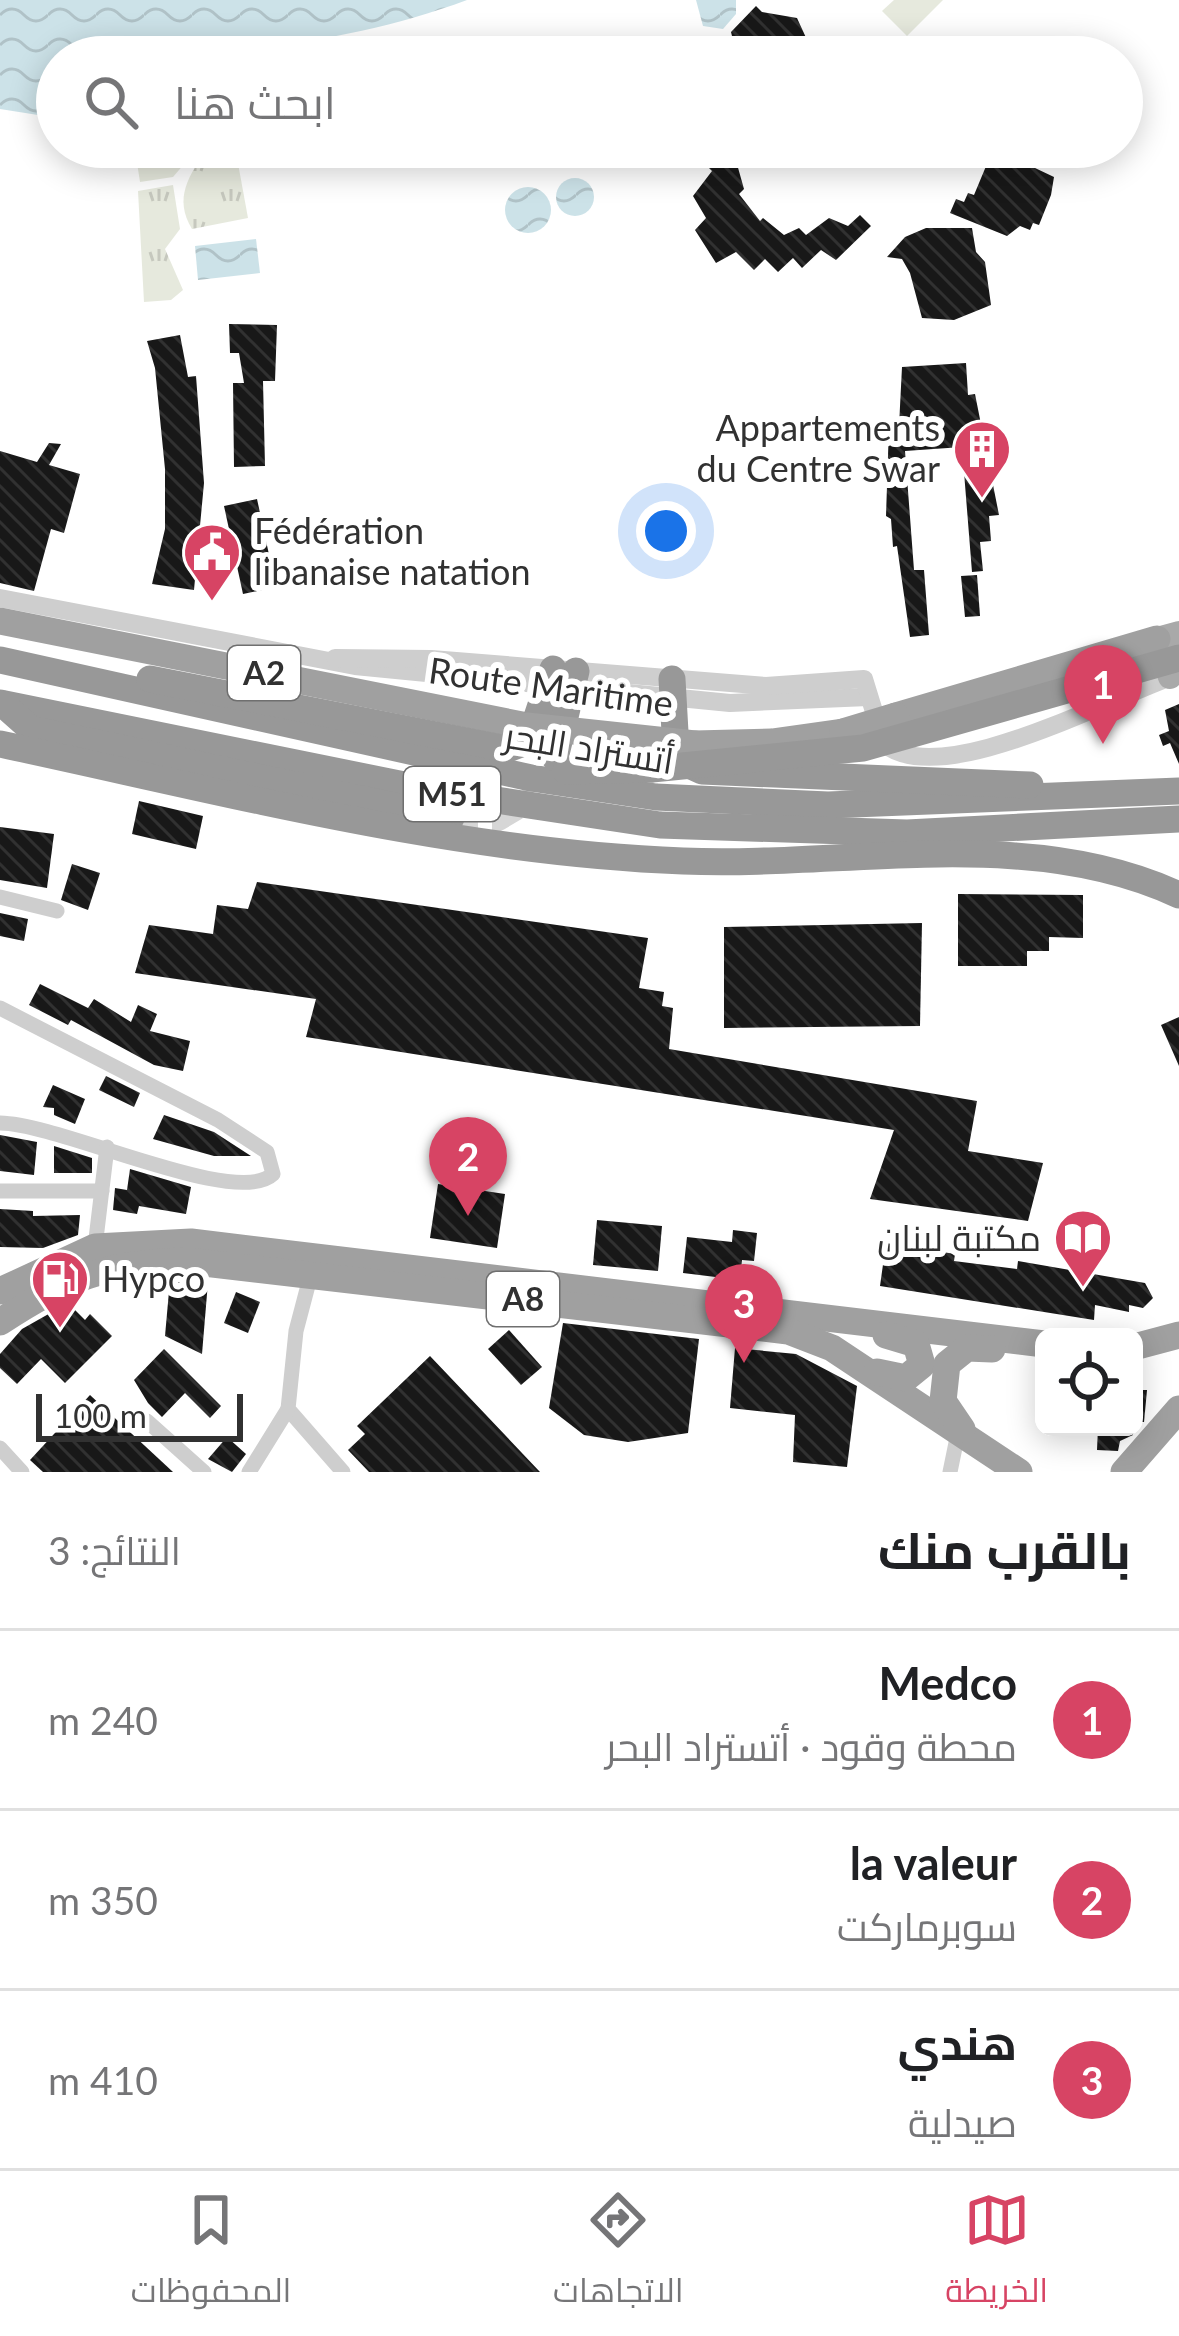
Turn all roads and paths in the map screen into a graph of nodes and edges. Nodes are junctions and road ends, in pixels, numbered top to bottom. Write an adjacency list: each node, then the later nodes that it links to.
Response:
1 (0, 598): 6 (street)
2 (0, 621): 3 (highway, Route Maritime / A2, bridge)
3 (1168, 636): 5 (main road)
4 (0, 660): 7 (highway, أتستراد البحر / M51)
5 (1176, 670): 8 (street); 12 (highway, bridge)
6 (563, 678): 7 (highway); 8 (street); 11 (highway)
7 (106, 686): 12 (highway, أتستراد البحر / M51)
8 (673, 688): 14 (highway)
9 (2, 703): 15 (highway); 17 (highway, أتستراد البحر / M51)
10 (0, 744): 18 (highway)
11 (555, 758)
12 (531, 778): 14 (highway, أتستراد البحر / M51)
13 (1179, 791): 14 (highway, أتستراد البحر / M51)
14 (1111, 795)
15 (451, 818)
16 (1179, 819): 17 (highway, أتستراد البحر / M51)
17 (908, 832): 18 (highway)
18 (1079, 863): 19 (highway); 20 (highway)
19 (1179, 882)
20 (1179, 895)
21 (0, 897): 22 (street)
22 (57, 911)
23 (0, 1008): 25 (street)
24 (0, 1123): 25 (street)
25 (107, 1147): 27 (street)
26 (0, 1191): 27 (street)
27 (102, 1191): 28 (street)
28 (94, 1247): 30 (highway, A8); 31 (highway, A8)
29 (311, 1274): 32 (highway, A8); 37 (highway, A8); 39 (street)
30 (0, 1291)
31 (777, 1310): 34 (highway, A8); 37 (highway)
32 (0, 1322)
33 (1179, 1335): 35 (highway)
34 (1035, 1343)
35 (1143, 1345)
36 (1035, 1353): 41 (highway)
37 (861, 1368): 41 (highway, A8)
38 (1179, 1408): 49 (highway)
39 (288, 1409): 45 (street); 46 (street)
40 (147, 1421): 44 (street)
41 (967, 1439): 47 (street); 48 (highway, A8)
42 (0, 1448): 43 (street)
43 (22, 1472)
44 (204, 1472)
45 (249, 1472)
46 (344, 1472)
47 (950, 1472)
48 (1019, 1472)
49 (1124, 1472)

